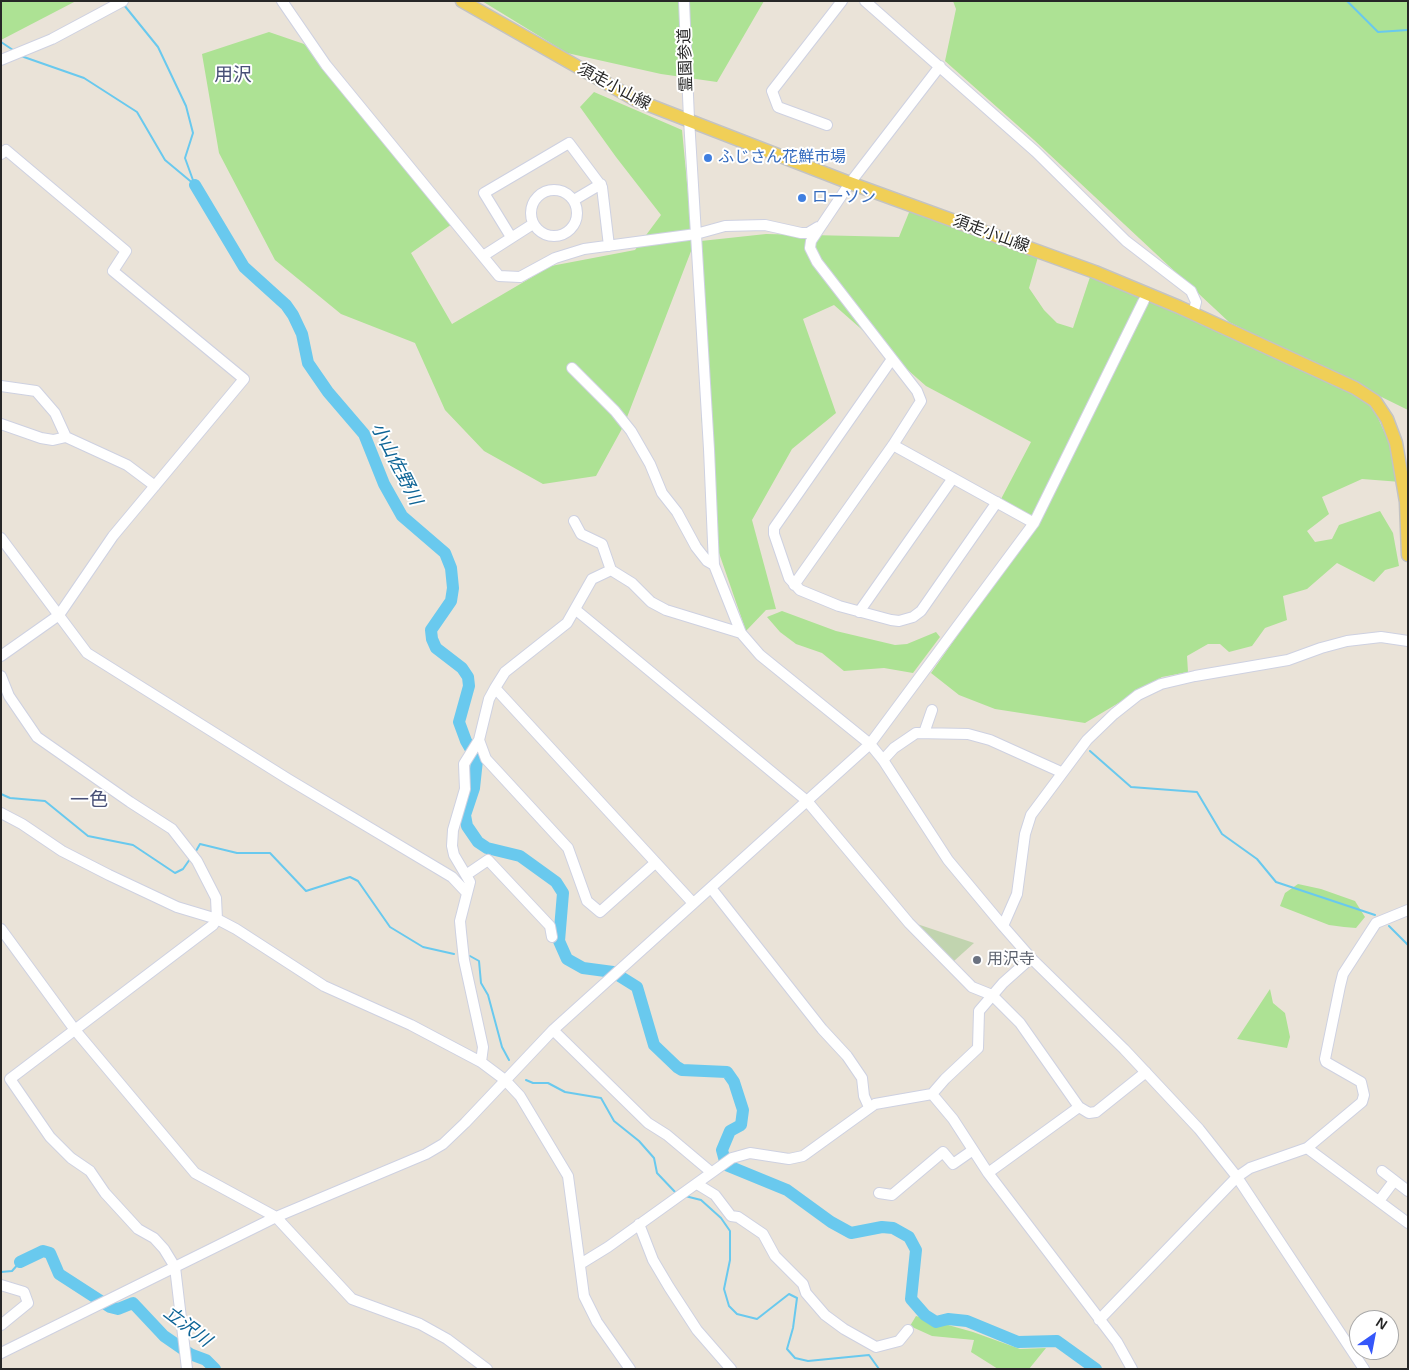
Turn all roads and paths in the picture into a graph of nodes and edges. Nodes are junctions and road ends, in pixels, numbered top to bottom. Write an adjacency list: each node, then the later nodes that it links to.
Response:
1 (123, 1): 7 (street)
2 (282, 1): 20 (street)
3 (462, 1): 9 (main road, 須走小山線)
4 (684, 1): 9 (street, 霊園参道)
5 (842, 1): 10 (street)
6 (865, 1): 8 (street)
7 (1, 60)
8 (940, 66): 12 (street); 22 (street)
9 (688, 119): 12 (main road, 須走小山線); 17 (street, 霊園参道)
10 (827, 125)
11 (1, 154): 30 (street)
12 (850, 183): 16 (street); 21 (main road, 須走小山線)
13 (601, 184): 14 (street); 18 (street); 19 (street)
14 (574, 200): 15 (street); 15 (street)
15 (533, 224): 18 (street)
16 (818, 227): 17 (street); 23 (street)
17 (696, 234): 19 (street); 36 (street, 霊園参道)
18 (511, 237): 20 (street)
19 (608, 246): 20 (street)
20 (482, 256)
21 (1147, 294): 22 (main road, 須走小山線); 33 (street)
22 (1193, 314): 35 (main road, 須走小山線)
23 (892, 359): 28 (street); 38 (street)
24 (572, 368): 36 (street)
25 (1, 386): 27 (street)
26 (1, 424): 27 (street)
27 (66, 437): 30 (street)
28 (893, 445): 29 (street); 38 (street)
29 (953, 478): 31 (street); 40 (street)
30 (155, 486): 41 (street)
31 (997, 502): 33 (street); 40 (street)
32 (574, 521): 37 (street)
33 (1034, 522): 50 (street)
34 (1, 538): 41 (street)
35 (1408, 555)
36 (714, 565): 42 (street)
37 (611, 570): 39 (street); 42 (street)
38 (794, 585): 40 (street)
39 (576, 610): 46 (street); 53 (street)
40 (860, 612)
41 (59, 615): 44 (street); 58 (street)
42 (741, 633): 50 (street)
43 (1408, 641): 52 (street)
44 (1, 656)
45 (1, 676): 61 (street)
46 (495, 688): 49 (street); 55 (street)
47 (932, 710): 48 (street)
48 (924, 734): 51 (street); 52 (street)
49 (477, 742): 55 (street); 56 (street)
50 (870, 744): 51 (street); 53 (street)
51 (883, 760): 62 (street)
52 (1062, 772): 62 (street)
53 (807, 800): 57 (street); 66 (street)
54 (1, 813): 61 (street)
55 (655, 863): 59 (street)
56 (466, 875): 58 (street); 64 (street)
57 (711, 888): 59 (street); 73 (street)
58 (468, 893): 69 (street)
59 (693, 903): 68 (street)
60 (1408, 910): 75 (street)
61 (217, 919): 67 (street); 69 (street)
62 (1003, 926): 65 (street)
63 (1, 929): 67 (street)
64 (552, 937)
65 (1031, 958): 66 (street); 70 (street)
66 (992, 995): 72 (street); 74 (street)
67 (75, 1030): 86 (street); 90 (street)
68 (553, 1030): 71 (street); 77 (street)
69 (481, 1062): 71 (street)
70 (1146, 1072): 74 (street); 80 (street)
71 (505, 1080): 86 (street); 89 (street)
72 (932, 1094): 73 (street); 76 (street)
73 (869, 1107): 77 (street)
74 (1079, 1107): 79 (street)
75 (1307, 1148): 80 (street); 85 (street)
76 (973, 1150): 79 (street); 84 (street)
77 (714, 1170): 82 (street)
78 (1382, 1172): 81 (street)
79 (988, 1174): 92 (street)
80 (1237, 1178): 92 (street); 101 (street)
81 (1394, 1181): 83 (street); 85 (street)
82 (692, 1186): 88 (street); 94 (street)
83 (1408, 1190)
84 (880, 1193)
85 (1379, 1202): 87 (street)
86 (276, 1217): 90 (street); 97 (street)
87 (1408, 1223)
88 (639, 1224): 89 (street); 99 (street)
89 (582, 1263): 98 (street)
90 (175, 1267): 95 (street); 96 (street)
91 (1, 1285): 93 (street)
92 (1099, 1320): 100 (street)
93 (1, 1325)
94 (908, 1330)
95 (3, 1351)
96 (187, 1369)
97 (487, 1369)
98 (630, 1369)
99 (731, 1369)
100 (1132, 1369)
101 (1364, 1369)

